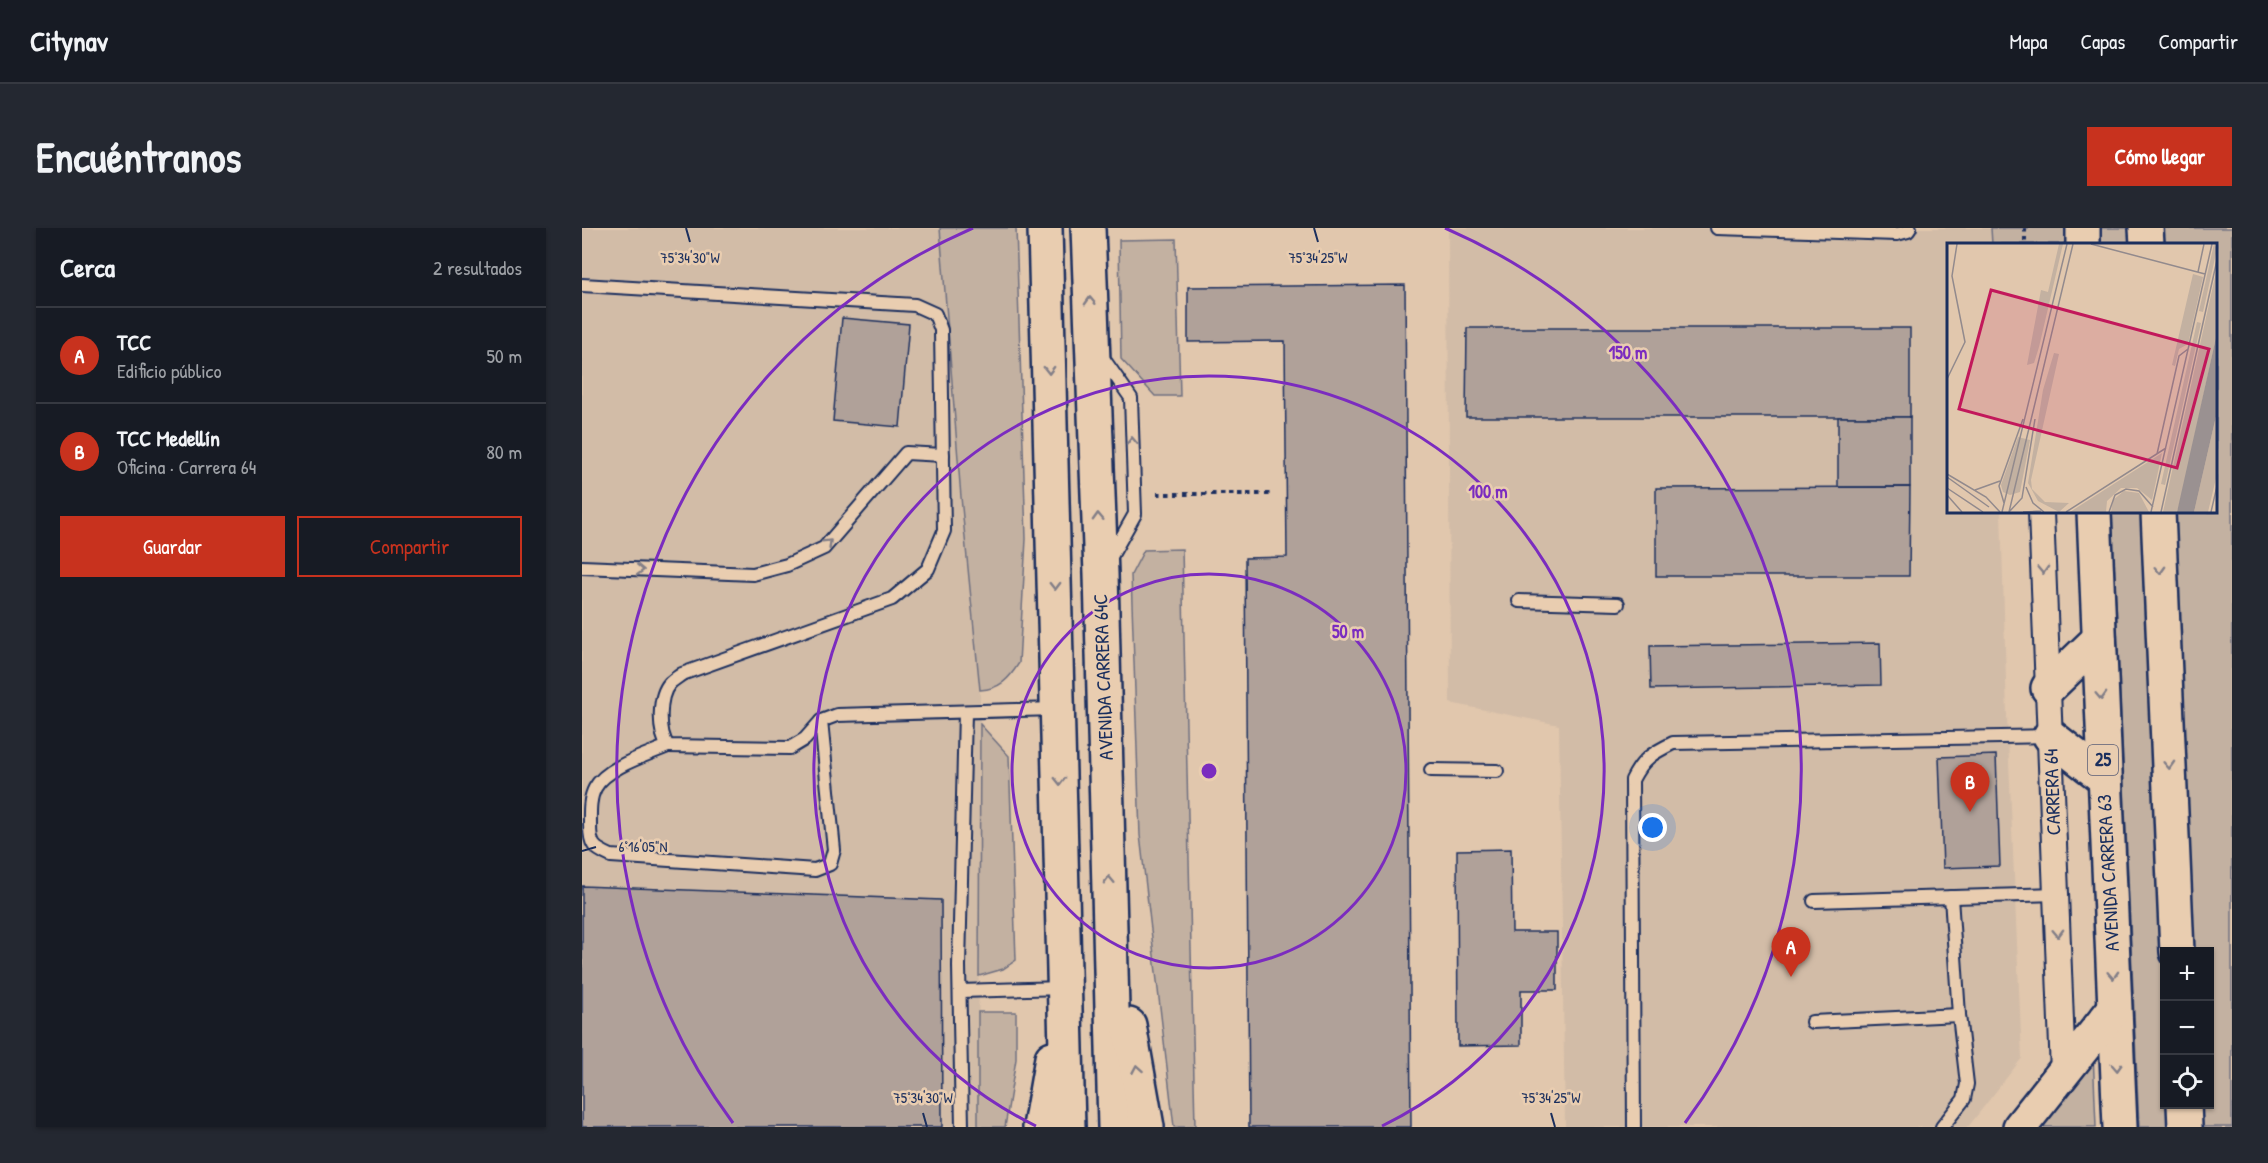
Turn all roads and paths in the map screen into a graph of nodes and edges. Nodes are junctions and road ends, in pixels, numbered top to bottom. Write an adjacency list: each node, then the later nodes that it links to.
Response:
1 (1045, 228): 21 (main road, one-way to 21)
2 (1088, 228): 32 (main road, AVENIDA CARRERA 64C, one-way to 2)
3 (1717, 228): 4 (lane)
4 (1910, 228)
5 (2083, 228): 7 (main road)
6 (2146, 228): 8 (main road)
7 (2084, 243)
8 (2147, 243)
9 (582, 285): 10 (lane)
10 (943, 455): 16 (lane, one-way to 10); 25 (lane)
11 (1157, 494): 12 (path)
12 (1272, 494)
13 (2041, 513): 20 (street, CARRERA 64, one-way to 20)
14 (2094, 513): 19 (main road, AVENIDA CARRERA 63 / 25)
15 (2158, 513): 33 (main road, one-way to 33)
16 (582, 567)
17 (1519, 601): 18 (lane)
18 (1618, 603)
19 (2099, 639): 20 (main road); 28 (main road, AVENIDA CARRERA 63 / 25, one-way to 28)
20 (2048, 688): 24 (street, CARRERA 64)
21 (1058, 709): 22 (lane); 34 (main road, one-way to 34)
22 (965, 712): 23 (lane); 35 (lane)
23 (821, 721): 25 (lane); 25 (lane)
24 (2050, 736): 28 (main road); 29 (street, CARRERA 64); 46 (lane)
25 (668, 746)
26 (1431, 770): 27 (lane)
27 (1497, 771)
28 (2104, 778): 36 (main road, AVENIDA CARRERA 63 / 25, one-way to 36)
29 (2056, 894): 30 (lane); 39 (street, CARRERA 64, one-way to 39)
30 (1951, 897): 31 (lane); 37 (lane)
31 (1814, 901)
32 (1110, 917): 44 (main road, AVENIDA CARRERA 64C); 45 (main road, one-way to 32)
33 (2177, 947)
34 (1065, 988): 35 (lane); 42 (main road); 43 (main road)
35 (960, 991): 41 (lane)
36 (2114, 1009): 39 (main road); 49 (main road, AVENIDA CARRERA 63 / 25, one-way to 49)
37 (1959, 1015): 38 (lane); 47 (lane)
38 (1812, 1022)
39 (2063, 1072): 48 (main road)
40 (2184, 1109): 50 (main road)
41 (962, 1127)
42 (1040, 1127)
43 (1068, 1127)
44 (1115, 1127)
45 (1147, 1127)
46 (1634, 1127)
47 (1942, 1127)
48 (2020, 1127)
49 (2120, 1127)
50 (2184, 1127)

